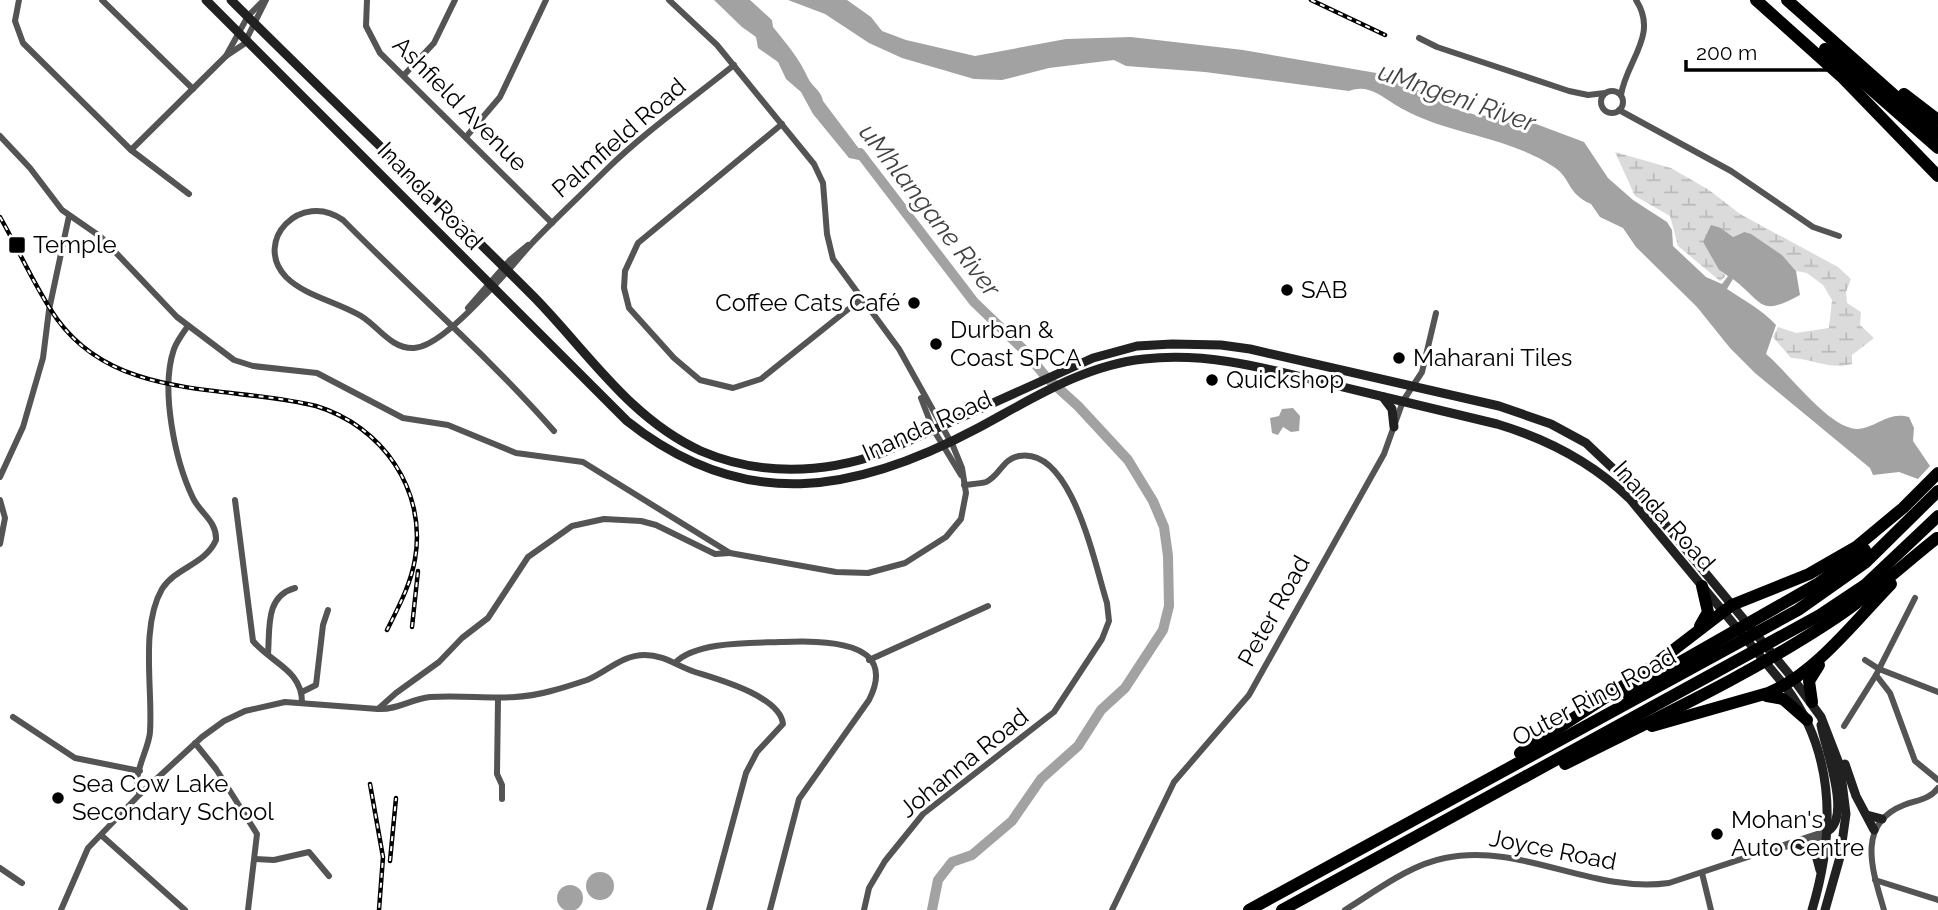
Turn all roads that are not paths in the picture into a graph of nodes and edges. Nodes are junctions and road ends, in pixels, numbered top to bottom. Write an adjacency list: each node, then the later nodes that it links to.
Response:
1 (19, 0): 36 (street)
2 (102, 0): 24 (street)
3 (206, 0): 16 (main road, Inanda Road)
4 (230, 0): 14 (main road, Inanda Road)
5 (265, 0): 14 (street); 15 (street)
6 (367, 0): 22 (street, Ashfield Avenue)
7 (455, 0): 22 (street)
8 (546, 0): 35 (street)
9 (669, 0): 20 (street)
10 (1636, 0): 23 (street)
11 (1756, 0): 38 (highway)
12 (1765, 0): 37 (highway)
13 (1787, 0): 21 (highway)
14 (248, 16): 15 (main road, Inanda Road); 16 (street)
15 (256, 25): 18 (street); 43 (main road, Inanda Road)
16 (238, 31): 18 (main road, Inanda Road); 19 (street)
17 (1419, 38): 27 (street)
18 (246, 40): 19 (street); 44 (main road, Inanda Road)
19 (226, 56): 24 (street)
20 (734, 65): 32 (street); 41 (street, Palmfield Road)
21 (1863, 67): 31 (highway); 33 (highway)
22 (404, 75): 35 (street, Ashfield Avenue)
23 (1627, 76): 25 (street); 28 (street)
24 (193, 89): 36 (street)
25 (1612, 90): 26 (street); 28 (street)
26 (1605, 93): 27 (street); 29 (street)
27 (1588, 95): 29 (street)
28 (1621, 95): 30 (street)
29 (1601, 103): 30 (street)
30 (1619, 110): 42 (street)
31 (1938, 120)
32 (782, 124): 45 (street); 45 (street)
33 (1938, 134)
34 (0, 136): 40 (street)
35 (466, 137): 41 (street, Ashfield Avenue)
36 (131, 150): 39 (street)
37 (1938, 150)
38 (1938, 176)
39 (189, 194)
40 (69, 216): 47 (street); 57 (street)
41 (552, 223): 43 (street, Palmfield Road)
42 (1839, 236)
43 (505, 269): 44 (street, Palmfield Road); 53 (main road, Inanda Road)
44 (489, 288): 48 (street, Palmfield Road); 55 (main road, Inanda Road)
45 (861, 299): 53 (street)
46 (1436, 313): 49 (street, Peter Road)
47 (188, 326): 66 (street); 97 (street)
48 (450, 326): 48 (street); 54 (street)
49 (1414, 385): 51 (street, Peter Road); 53 (main road, Inanda Road); 73 (main road, Inanda Road)
50 (1382, 396): 51 (main road, Inanda Road); 52 (main road); 55 (main road, Inanda Road)
51 (1402, 401): 52 (street, Peter Road); 68 (main road, Inanda Road)
52 (1394, 427): 126 (street, Peter Road)
53 (937, 428): 55 (street)
54 (554, 431)
55 (946, 443): 58 (street)
56 (1938, 472): 63 (highway)
57 (0, 477)
58 (964, 485): 66 (street); 125 (street, Johanna Road)
59 (1938, 491): 63 (highway, Outer Ring Road)
60 (0, 500): 65 (street)
61 (235, 500): 77 (street)
62 (1938, 516): 67 (highway, Outer Ring Road)
63 (1887, 531): 73 (highway); 96 (highway); 100 (highway, Outer Ring Road)
64 (1937, 537): 67 (highway)
65 (0, 544)
66 (730, 553): 89 (street)
67 (1912, 555): 75 (highway); 94 (highway); 107 (highway, Outer Ring Road)
68 (1702, 586): 71 (highway)
69 (295, 588): 77 (street)
70 (1915, 598): 81 (street)
71 (1710, 602): 73 (main road, Inanda Road); 76 (highway)
72 (988, 606): 78 (street)
73 (1728, 608): 76 (highway); 82 (main road, Inanda Road); 82 (main road, Inanda Road)
74 (328, 610): 83 (street)
75 (1853, 624): 82 (highway); 88 (highway)
76 (1690, 636): 96 (highway)
77 (268, 654): 83 (street)
78 (869, 660): 80 (street); 124 (street)
79 (1865, 660): 81 (street)
80 (675, 663): 86 (street); 123 (street)
81 (1877, 672): 84 (street); 93 (street); 98 (street)
82 (1790, 683): 85 (highway); 88 (main road, Inanda Road); 92 (main road, Inanda Road)
83 (302, 692): 87 (street)
84 (1938, 692)
85 (1758, 696): 92 (highway); 94 (highway)
86 (498, 699): 89 (street); 102 (street)
87 (302, 702): 89 (street); 95 (street)
88 (1812, 702): 91 (main road, Inanda Road)
89 (378, 709)
90 (13, 717): 97 (street)
91 (1821, 717): 103 (main road); 105 (main road); 110 (main road, Inanda Road)
92 (1807, 720): 105 (main road, Inanda Road)
93 (1843, 726)
94 (1622, 736): 107 (highway)
95 (195, 743): 101 (street); 112 (street)
96 (1516, 756): 100 (highway)
97 (140, 771): 101 (street)
98 (1938, 780)
99 (1938, 788): 104 (street)
100 (1466, 790): 127 (highway, Outer Ring Road)
101 (140, 794): 108 (street)
102 (502, 799)
103 (1867, 815): 104 (main road); 106 (main road)
104 (1882, 819): 106 (street)
105 (1829, 830): 109 (street, Joyce Road); 110 (main road); 111 (street, Joyce Road); 116 (main road, Inanda Road)
106 (1874, 830): 117 (street)
107 (1424, 833): 128 (highway, Outer Ring Road)
108 (101, 835): 120 (street); 121 (street)
109 (1798, 844): 111 (street, Joyce Road); 116 (main road)
110 (1843, 845): 132 (main road, Inanda Road)
111 (1762, 852): 114 (street, Joyce Road)
112 (255, 859): 115 (street); 122 (street)
113 (0, 868): 118 (street)
114 (1702, 873): 129 (street, Joyce Road); 130 (street)
115 (329, 876)
116 (1821, 879): 131 (main road, Inanda Road)
117 (1875, 880): 119 (street); 133 (street)
118 (22, 883)
119 (1938, 900)
120 (61, 910)
121 (185, 910)
122 (248, 910)
123 (709, 910)
124 (770, 910)
125 (864, 910)
126 (1112, 910)
127 (1249, 910)
128 (1282, 910)
129 (1345, 910)
130 (1711, 910)
131 (1812, 910)
132 (1825, 910)
133 (1884, 910)

